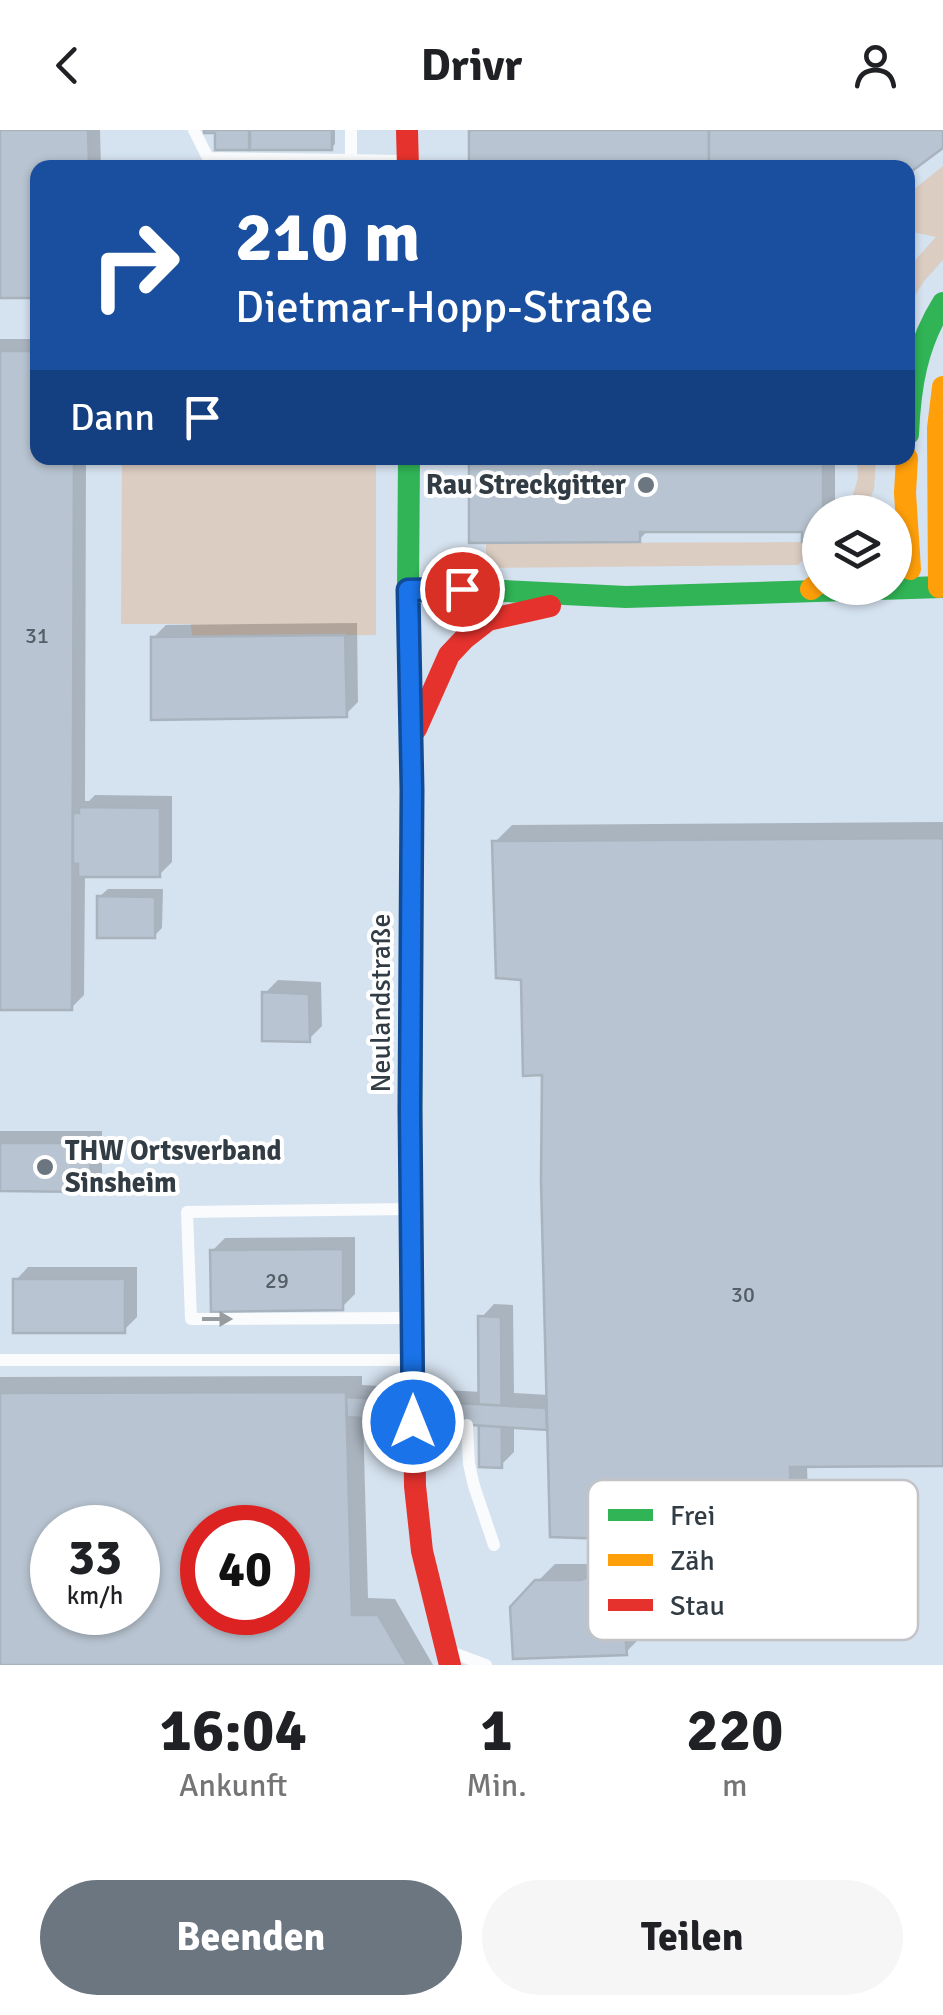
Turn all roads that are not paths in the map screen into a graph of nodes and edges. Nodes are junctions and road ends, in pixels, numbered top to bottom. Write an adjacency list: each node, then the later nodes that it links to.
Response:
1 (194, 130): 4 (lane)
2 (351, 130): 4 (lane)
3 (407, 130): 5 (main road)
4 (351, 160)
5 (408, 160)
6 (943, 303): 7 (main road)
7 (915, 363)
8 (943, 387): 12 (main road)
9 (410, 465): 18 (main road, Neulandstraße)
10 (902, 465): 13 (main road)
11 (905, 465): 14 (main road)
12 (941, 494): 16 (main road)
13 (886, 495)
14 (906, 495)
15 (802, 587): 19 (main road)
16 (941, 587): 17 (main road)
17 (912, 588)
18 (408, 590): 19 (main road); 20 (main road, Neulandstraße)
19 (626, 597): 20 (main road)
20 (410, 744): 21 (main road, Neulandstraße)
21 (412, 1209): 22 (main road, Neulandstraße); 22 (lane, one-way to 22)
22 (413, 1318): 24 (main road, Neulandstraße)
23 (0, 1360): 24 (lane)
24 (413, 1360): 27 (main road, Neulandstraße)
25 (467, 1424): 26 (lane)
26 (494, 1545)
27 (448, 1658): 28 (lane)
28 (486, 1665)

